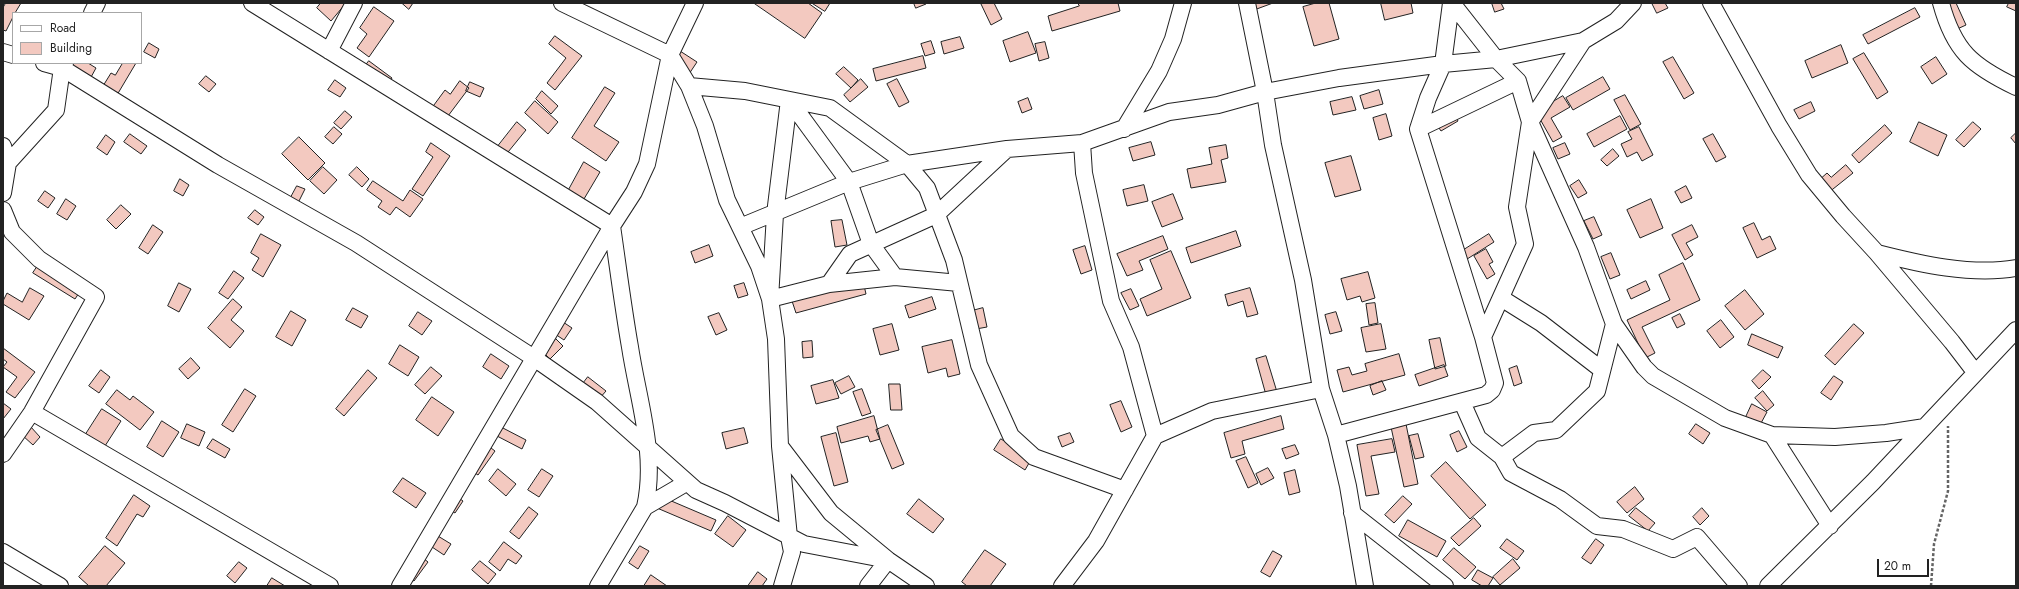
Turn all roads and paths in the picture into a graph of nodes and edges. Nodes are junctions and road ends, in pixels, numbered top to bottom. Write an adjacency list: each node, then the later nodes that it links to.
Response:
1 (97, 3): 12 (street)
2 (252, 3): 14 (street)
3 (354, 3): 14 (street)
4 (562, 3): 15 (street)
5 (695, 3): 15 (street)
6 (1183, 3): 26 (street)
7 (1247, 3): 23 (street)
8 (1451, 3): 16 (street); 18 (street)
9 (1633, 3): 13 (street)
10 (1711, 3): 42 (street)
11 (1941, 3): 22 (street)
12 (92, 12)
13 (1583, 41): 16 (street); 25 (street)
14 (329, 51): 38 (street)
15 (670, 55): 21 (street); 38 (street)
16 (1496, 59): 18 (street); 20 (street)
17 (54, 64): 19 (street)
18 (1443, 64): 23 (street); 27 (street)
19 (64, 65): 31 (street); 52 (street)
20 (1518, 81): 25 (street); 27 (street)
21 (689, 86): 24 (street); 39 (street)
22 (2016, 87)
23 (1265, 92): 26 (street); 55 (street)
24 (789, 100): 32 (street); 33 (street); 36 (street)
25 (1530, 122): 47 (street); 49 (street)
26 (1124, 129): 28 (street)
27 (1418, 129): 51 (street)
28 (1082, 142): 30 (street); 62 (street)
29 (3, 146): 31 (street)
30 (1007, 149): 32 (street); 37 (street)
31 (8, 163): 34 (street)
32 (907, 164): 33 (street); 37 (street)
33 (849, 182): 36 (street); 41 (street)
34 (3, 193)
35 (3, 210): 40 (street)
36 (775, 214): 39 (street); 48 (street)
37 (936, 215): 41 (street); 45 (street)
38 (612, 226): 52 (street); 64 (street)
39 (740, 227): 48 (street)
40 (8, 231): 58 (street)
41 (871, 244): 44 (street); 46 (street)
42 (1877, 253): 43 (street); 54 (street)
43 (2016, 268)
44 (895, 277): 45 (street); 46 (street)
45 (959, 282): 68 (street)
46 (829, 284): 48 (street)
47 (1501, 298): 51 (street); 53 (street)
48 (770, 299): 63 (street)
49 (1614, 324): 53 (street); 61 (street)
50 (2016, 330): 54 (street)
51 (1483, 337): 57 (street)
52 (534, 358): 64 (street); 77 (street)
53 (1602, 370): 66 (street)
54 (1975, 372): 56 (street)
55 (1321, 389): 60 (street); 62 (street)
56 (1948, 401): 59 (street); 88 (path)
57 (1462, 402): 60 (street); 66 (street)
58 (32, 412): 65 (street); 76 (street)
59 (1924, 427): 61 (street); 71 (street)
60 (1336, 435): 70 (street)
61 (1772, 435): 71 (street)
62 (1154, 436): 68 (street)
63 (780, 446): 72 (street); 74 (street)
64 (649, 447): 67 (street); 69 (street)
65 (3, 454)
66 (1502, 457): 86 (street)
67 (686, 483): 69 (street); 72 (street)
68 (1124, 490): 83 (street)
69 (645, 508): 78 (street)
70 (1352, 513): 84 (street); 85 (street)
71 (1830, 526): 87 (street)
72 (790, 544): 74 (street); 79 (street); 80 (street)
73 (3, 552): 75 (street)
74 (888, 560): 81 (street); 82 (street)
75 (60, 586)
76 (330, 586)
77 (400, 586)
78 (598, 586)
79 (770, 586)
80 (782, 586)
81 (868, 586)
82 (926, 586)
83 (1062, 586)
84 (1365, 586)
85 (1445, 586)
86 (1739, 586)
87 (1768, 586)
88 (1931, 586)

